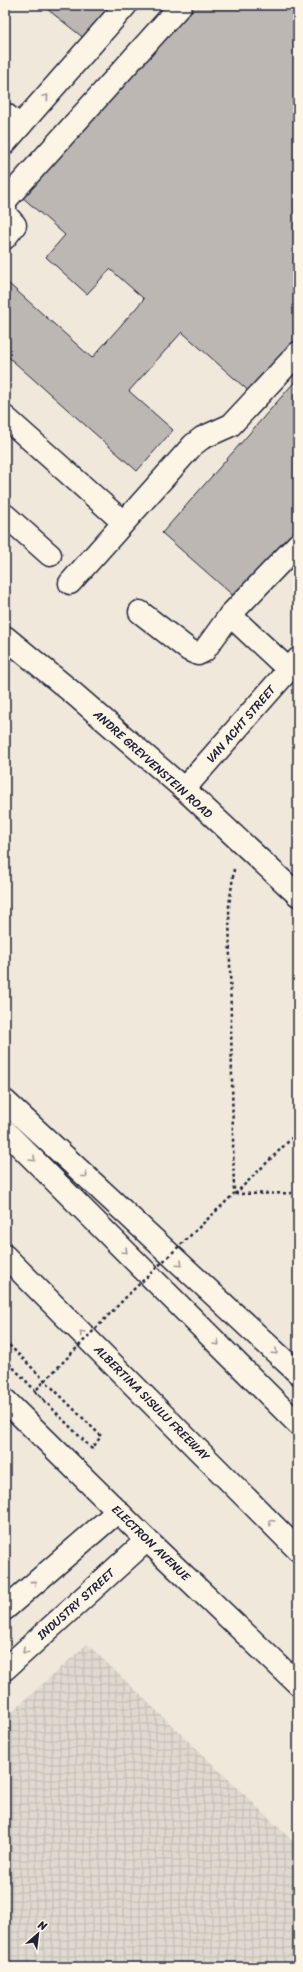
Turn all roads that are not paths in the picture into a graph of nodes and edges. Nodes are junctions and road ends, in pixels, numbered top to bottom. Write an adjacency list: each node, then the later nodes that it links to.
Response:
1 (126, 5): 3 (main road, one-way to 1)
2 (181, 5): 5 (main road)
3 (12, 120): 4 (main road)
4 (5, 143)
5 (5, 201): 6 (main road)
6 (5, 238)
7 (298, 353): 10 (main road)
8 (5, 417): 10 (main road)
9 (5, 515): 12 (main road)
10 (123, 522): 13 (main road)
11 (298, 544): 15 (main road)
12 (50, 556)
13 (70, 583)
14 (140, 612): 15 (main road)
15 (230, 615): 17 (main road)
16 (5, 637): 18 (main road, ANDRE GREYVENSTEIN ROAD)
17 (293, 664): 18 (main road, VAN ACHT STREET)
18 (184, 789): 19 (main road, ANDRE GREYVENSTEIN ROAD)
19 (298, 895)
20 (5, 1101): 23 (main road, one-way to 23)
21 (5, 1132): 25 (main road, one-way to 25)
22 (5, 1256): 28 (main road, ALBERTINA SISULU FREEWAY, one-way to 22)
23 (298, 1373)
24 (5, 1400): 26 (main road, ELECTRON AVENUE)
25 (298, 1424)
26 (118, 1511): 27 (main road, ELECTRON AVENUE); 29 (main road, one-way to 26)
27 (147, 1540): 30 (main road, INDUSTRY STREET, one-way to 30); 31 (main road, ELECTRON AVENUE)
28 (298, 1550)
29 (5, 1609)
30 (5, 1669)
31 (298, 1684)

